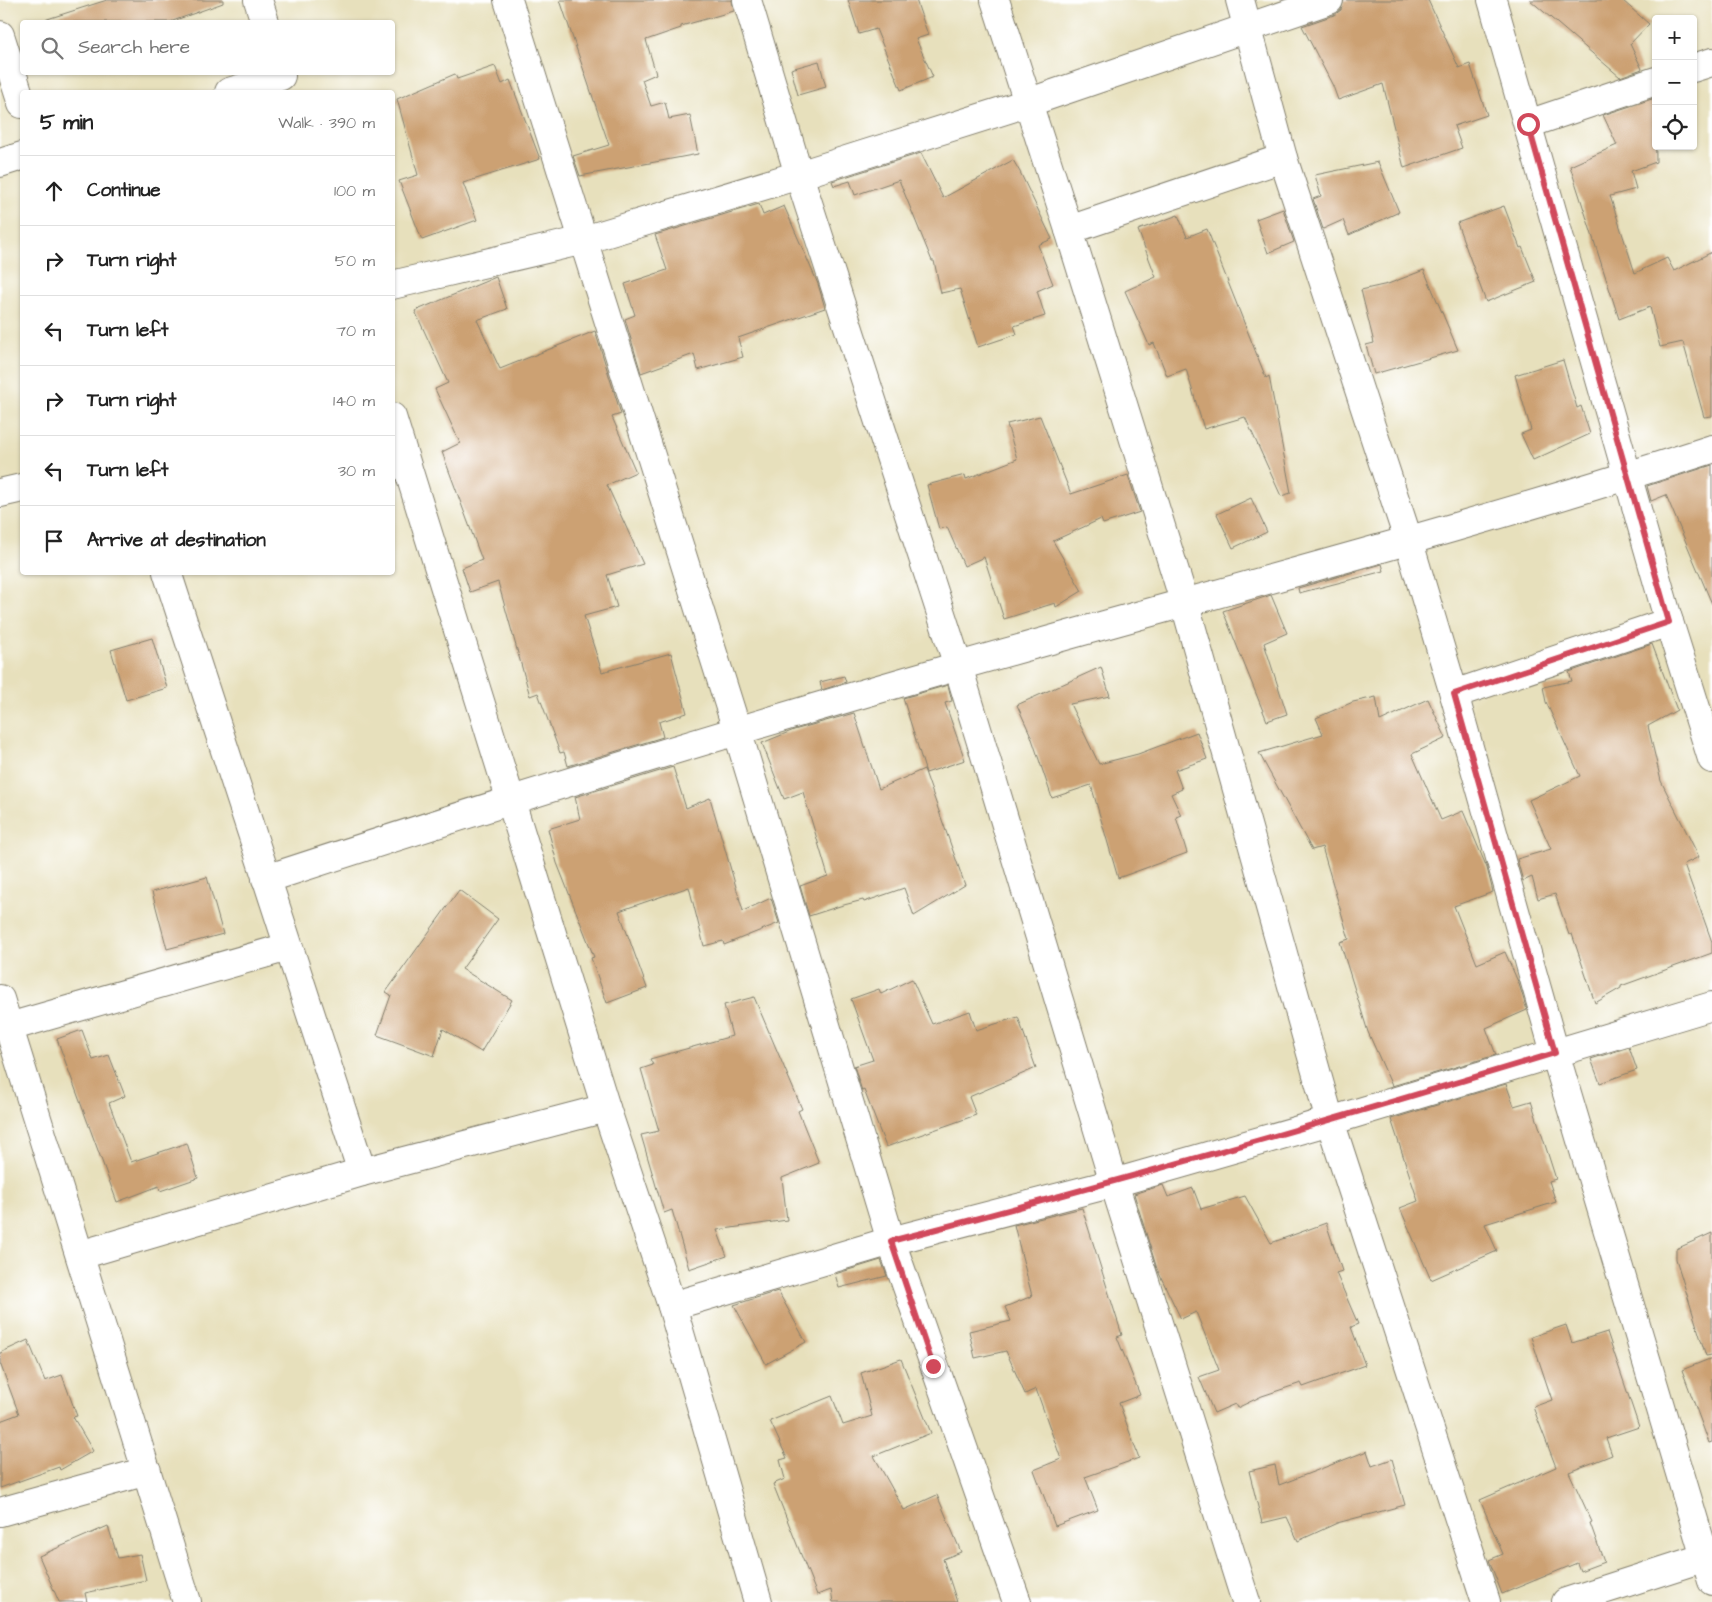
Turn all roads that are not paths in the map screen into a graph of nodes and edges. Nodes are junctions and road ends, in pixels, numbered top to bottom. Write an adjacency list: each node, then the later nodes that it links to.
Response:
1 (258, 0): 8 (street)
2 (508, 0): 24 (street)
3 (747, 0): 22 (street)
4 (995, 0): 17 (street)
5 (1240, 0): 9 (street)
6 (1329, 0): 9 (street)
7 (1492, 0): 18 (street)
8 (264, 20)
9 (1248, 26): 17 (street); 20 (street)
10 (0, 35): 16 (street)
11 (1712, 62): 12 (street)
12 (1697, 67)
13 (283, 80): 15 (street)
14 (1652, 82): 18 (street)
15 (238, 90)
16 (20, 98)
17 (1027, 103): 22 (street); 23 (street)
18 (1528, 124): 28 (street)
19 (20, 157): 21 (street)
20 (1283, 158): 23 (street); 31 (street)
21 (0, 164)
22 (798, 175): 24 (street); 35 (street)
23 (1069, 230): 33 (street)
24 (584, 240): 25 (street); 37 (street)
25 (395, 284)
26 (395, 427): 39 (street)
27 (1712, 449): 28 (street)
28 (1629, 476): 31 (street); 34 (street)
29 (20, 488): 30 (street)
30 (0, 493)
31 (1408, 539): 33 (street); 36 (street)
32 (168, 575): 40 (street)
33 (1185, 604): 35 (street); 47 (street)
34 (1669, 622): 36 (street); 38 (street)
35 (958, 666): 37 (street); 49 (street)
36 (1454, 694): 45 (street)
37 (737, 730): 39 (street); 50 (street)
38 (1712, 760)
39 (510, 800): 40 (street); 46 (street)
40 (266, 879): 41 (street)
41 (288, 948): 44 (street); 48 (street)
42 (0, 998): 44 (street)
43 (1712, 1006): 45 (street)
44 (9, 1026): 51 (street)
45 (1555, 1053): 47 (street); 55 (street)
46 (606, 1108): 48 (street); 52 (street)
47 (1330, 1121): 49 (street); 60 (street)
48 (362, 1172): 51 (street)
49 (1114, 1183): 50 (street); 59 (street)
50 (891, 1241): 52 (street); 58 (street)
51 (80, 1255): 53 (street)
52 (672, 1306): 57 (street)
53 (147, 1470): 54 (street); 56 (street)
54 (0, 1512)
55 (1709, 1565): 61 (street)
56 (187, 1602)
57 (758, 1602)
58 (1017, 1602)
59 (1246, 1602)
60 (1486, 1602)
61 (1566, 1602)

